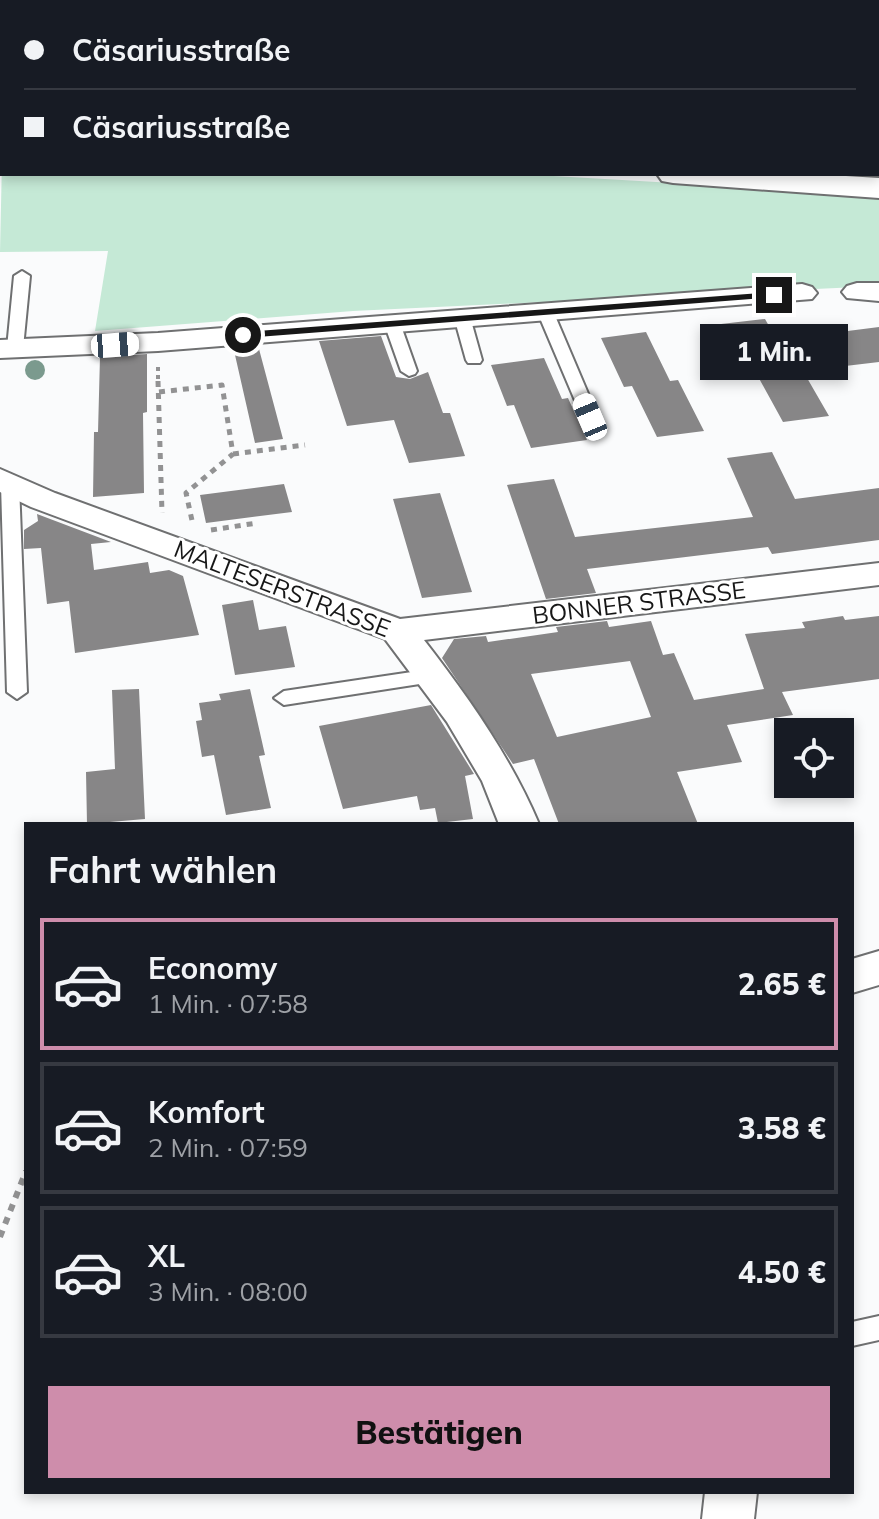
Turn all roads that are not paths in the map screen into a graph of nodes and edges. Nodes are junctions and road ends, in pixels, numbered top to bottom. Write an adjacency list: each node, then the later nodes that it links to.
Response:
1 (702, 176): 2 (highway)
2 (879, 188)
3 (22, 276): 8 (lane)
4 (802, 293): 5 (street)
5 (545, 311): 6 (street); 11 (lane)
6 (462, 317): 7 (street); 9 (lane)
7 (392, 323): 8 (street); 10 (lane)
8 (7, 349)
9 (474, 360)
10 (409, 371)
11 (590, 417)
12 (5, 481): 14 (street, MALTESERSTRASSE); 16 (lane)
13 (879, 574): 14 (street, BONNER STRASSE)
14 (398, 631): 15 (street, MALTESERSTRASSE)
15 (432, 676): 17 (lane); 18 (street, MALTESERSTRASSE)
16 (17, 692)
17 (284, 698)
18 (518, 822)
19 (879, 968): 20 (street)
20 (854, 975)
21 (879, 1328): 22 (lane)
22 (854, 1334)
23 (731, 1494): 24 (street)
24 (728, 1519)

